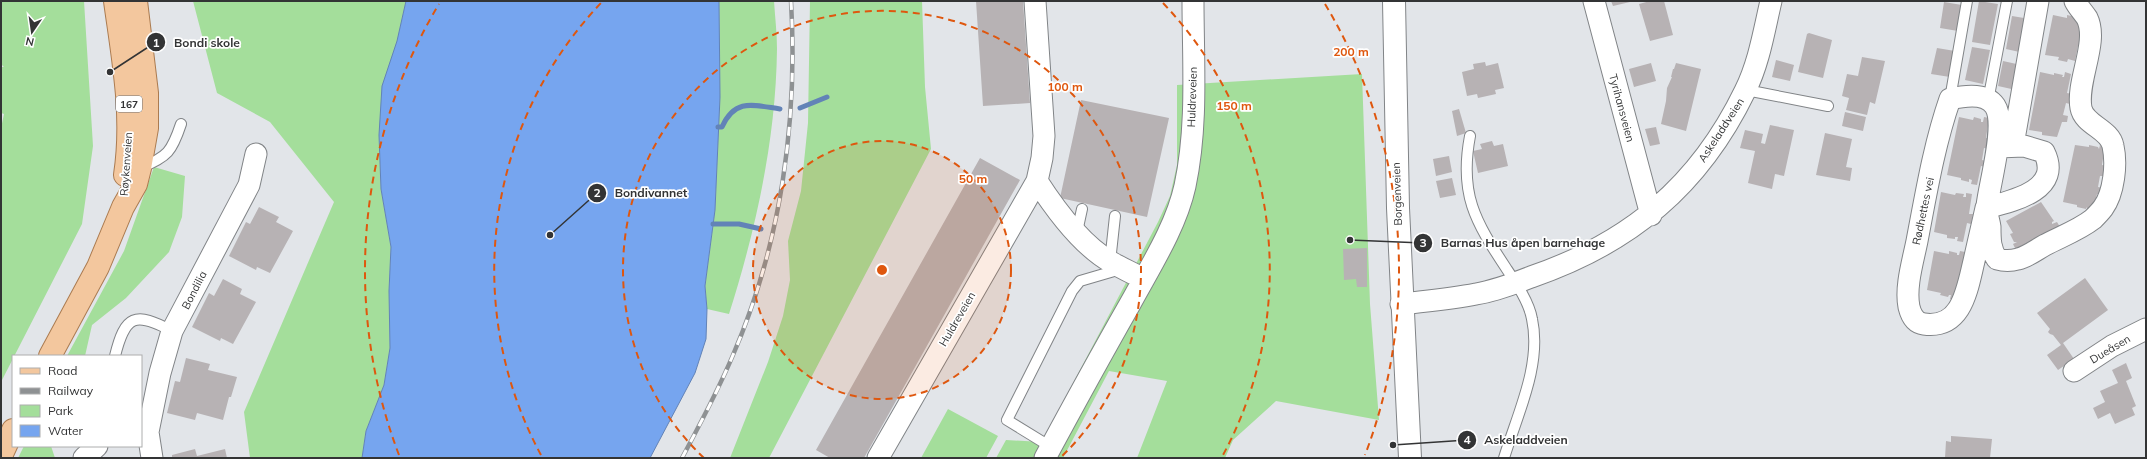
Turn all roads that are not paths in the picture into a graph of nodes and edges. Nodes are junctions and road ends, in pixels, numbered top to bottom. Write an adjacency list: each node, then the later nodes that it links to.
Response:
1 (115, 1): 24 (main road, Røykenveien / 167)
2 (136, 1): 22 (main road, Røykenveien / 167)
3 (1035, 1): 17 (street, Huldreveien)
4 (1193, 1): 31 (street, Huldreveien)
5 (1394, 1): 33 (street, Borgenveien)
6 (1594, 1): 27 (street, Tyrihansveien)
7 (1771, 1): 12 (street, Askeladdveien)
8 (1967, 1): 14 (lane)
9 (2007, 1): 15 (lane)
10 (2038, 1): 20 (street)
11 (2074, 1): 25 (street, Rødhettes vei)
12 (1746, 90): 16 (lane); 27 (street, Askeladdveien)
13 (1058, 94): 17 (street)
14 (1950, 99): 15 (street); 25 (street, Rødhettes vei)
15 (1988, 101): 20 (street, Rødhettes vei)
16 (1828, 106)
17 (1043, 117): 23 (street, Huldreveien)
18 (181, 124): 22 (lane)
19 (1470, 136): 32 (lane)
20 (2005, 146): 25 (street, Rødhettes vei); 25 (street)
21 (256, 154): 35 (street, Bondilia)
22 (140, 168): 24 (main road, Røykenveien / 167)
23 (1037, 181): 29 (street); 46 (street, Huldreveien)
24 (123, 207): 36 (main road, Røykenveien / 167)
25 (1986, 208)
26 (1082, 209): 29 (lane)
27 (1651, 215): 32 (street, Askeladdveien)
28 (1115, 216): 30 (lane)
29 (1077, 232): 30 (street)
30 (1116, 265): 31 (street); 42 (lane, Huldreveien)
31 (1143, 279): 42 (street, Huldreveien)
32 (1516, 283): 33 (street, Askeladdveien); 48 (lane)
33 (1401, 304): 47 (street, Borgenveien)
34 (2146, 329): 38 (street, Dueåsen)
35 (172, 331): 37 (lane); 40 (street, Bondilia)
36 (51, 355)
37 (115, 355)
38 (2074, 371)
39 (12, 432): 43 (main road)
40 (144, 432): 45 (street, Bondilia)
41 (96, 447): 44 (street)
42 (1048, 452)
43 (1, 456)
44 (84, 458)
45 (152, 458)
46 (878, 458)
47 (1410, 458)
48 (1504, 458)

